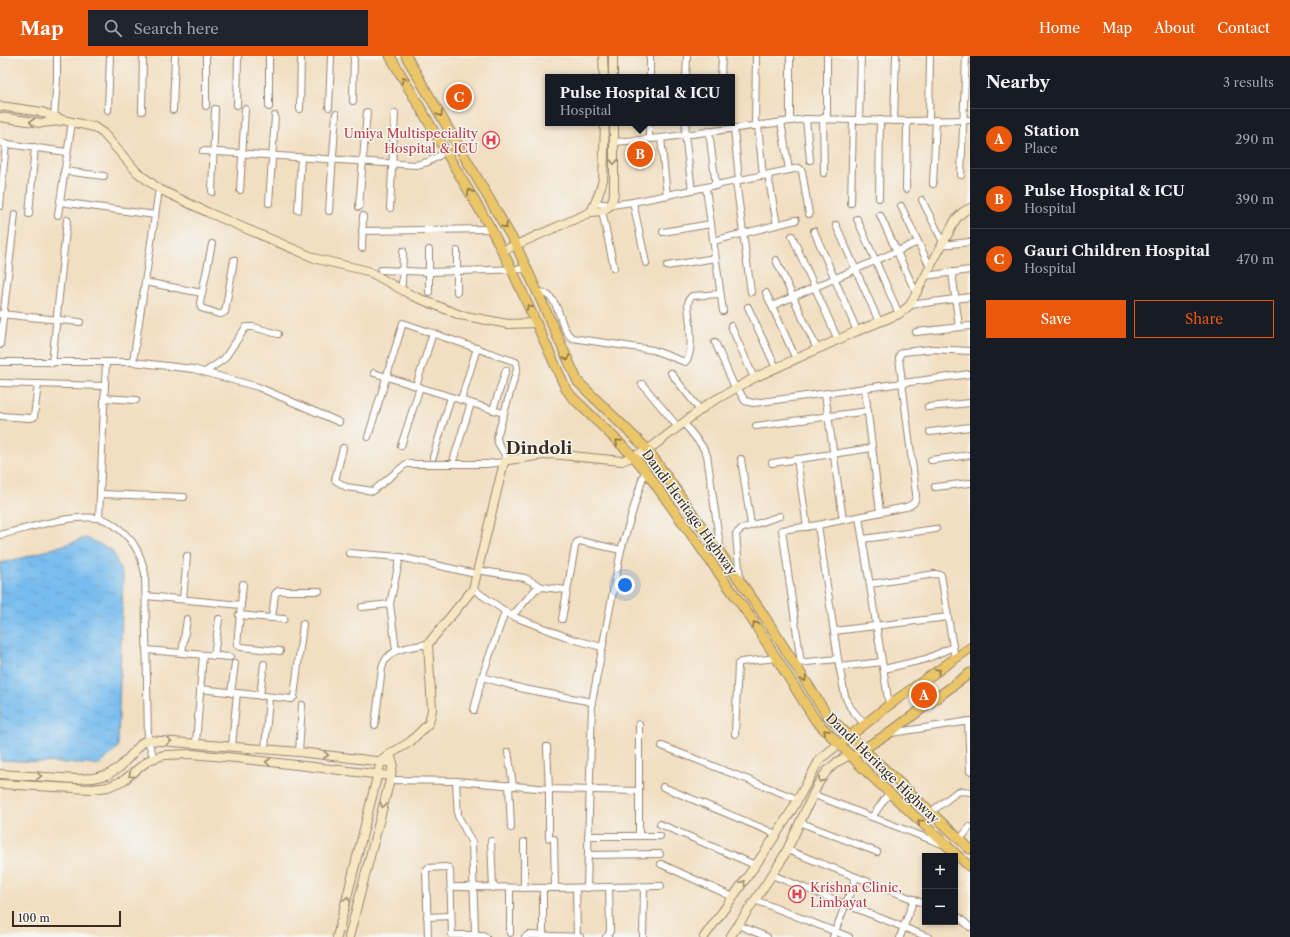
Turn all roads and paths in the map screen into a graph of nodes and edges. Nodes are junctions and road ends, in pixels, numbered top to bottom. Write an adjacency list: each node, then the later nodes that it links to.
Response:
1 (57, 56): 46 (street)
2 (110, 56): 38 (street)
3 (143, 56): 40 (street)
4 (175, 56): 39 (street)
5 (206, 56): 32 (street)
6 (238, 56): 30 (street)
7 (269, 56): 33 (street)
8 (301, 56): 37 (street)
9 (331, 56): 34 (street)
10 (354, 56): 29 (street)
11 (390, 56): 74 (main road, Dandi Heritage Highway, one-way to 11)
12 (406, 56): 141 (main road, Dandi Heritage Highway, one-way to 141)
13 (607, 56): 24 (street); 25 (street)
14 (650, 56): 26 (street)
15 (686, 56): 27 (street)
16 (722, 56): 28 (street)
17 (756, 56): 64 (street)
18 (790, 56): 49 (street)
19 (827, 56): 47 (street)
20 (861, 56): 50 (street)
21 (896, 56): 55 (street)
22 (930, 56): 52 (street)
23 (966, 56): 54 (street)
24 (604, 74)
25 (612, 74)
26 (650, 74)
27 (686, 74)
28 (721, 74)
29 (353, 101)
30 (237, 105)
31 (0, 106): 46 (street)
32 (206, 106)
33 (269, 107)
34 (329, 107)
35 (215, 109): 76 (street)
36 (245, 109): 77 (street)
37 (300, 109)
38 (108, 110)
39 (173, 110)
40 (142, 111)
41 (367, 112): 82 (street)
42 (395, 112): 83 (street)
43 (336, 114): 80 (street)
44 (275, 116): 78 (street)
45 (0, 117): 57 (street, one-way to 45)
46 (54, 117): 57 (street)
47 (824, 118): 48 (street); 50 (street); 86 (street)
48 (806, 119): 49 (street); 81 (street)
49 (790, 120): 58 (street)
50 (856, 120): 51 (street); 106 (street)
51 (880, 120): 55 (street); 100 (street)
52 (929, 120): 53 (street); 56 (street)
53 (936, 120): 54 (street); 91 (street)
54 (967, 120): 88 (street)
55 (894, 121): 56 (street)
56 (907, 121): 95 (street)
57 (71, 122): 75 (street); 94 (street)
58 (781, 122): 64 (street); 85 (street)
59 (605, 126): 105 (street)
60 (614, 126): 70 (street)
61 (649, 126): 69 (street)
62 (686, 126): 67 (street)
63 (720, 126): 65 (street); 66 (street)
64 (757, 126): 65 (street); 87 (street)
65 (734, 128): 90 (street)
66 (709, 132): 67 (street); 92 (street)
67 (685, 134): 68 (street); 97 (street)
68 (661, 138): 69 (street); 99 (street)
69 (649, 139): 70 (street)
70 (615, 142): 107 (street, one-way to 107)
71 (3, 143): 72 (street); 108 (street)
72 (35, 148): 75 (street); 118 (street)
73 (203, 151): 76 (street)
74 (447, 151): 83 (street); 130 (main road, Dandi Heritage Highway, one-way to 74)
75 (67, 152): 84 (street)
76 (213, 152): 77 (street); 98 (street)
77 (242, 154): 78 (street); 96 (street)
78 (272, 156): 79 (street); 104 (street)
79 (302, 158): 80 (street); 113 (street)
80 (332, 160): 82 (street); 114 (street)
81 (810, 160)
82 (363, 162): 83 (street); 110 (street)
83 (393, 164): 111 (street)
84 (64, 170): 89 (street); 102 (street)
85 (789, 170): 87 (street); 120 (street)
86 (824, 173)
87 (766, 175): 90 (street); 128 (street)
88 (961, 175)
89 (104, 176)
90 (738, 180): 92 (street); 134 (street)
91 (933, 184)
92 (716, 186): 93 (street)
93 (706, 188): 97 (street); 127 (street)
94 (159, 189): 119 (street); 190 (street)
95 (906, 189)
96 (240, 190)
97 (692, 191): 99 (street)
98 (212, 192)
99 (667, 196): 103 (street)
100 (879, 198)
101 (922, 200): 140 (street)
102 (60, 202): 119 (street); 121 (street)
103 (633, 202): 107 (street); 152 (street)
104 (269, 203)
105 (595, 203): 107 (street); 116 (street)
106 (851, 203)
107 (611, 205): 115 (street)
108 (0, 206)
109 (901, 206): 137 (street)
110 (359, 207)
111 (390, 208)
112 (970, 208): 140 (street)
113 (298, 210)
114 (329, 211)
115 (602, 211): 116 (street); 155 (street)
116 (591, 212): 141 (street)
117 (15, 214): 185 (street)
118 (29, 214)
119 (155, 214): 167 (street)
120 (809, 214)
121 (58, 215)
122 (880, 215): 147 (street)
123 (363, 216): 131 (street)
124 (857, 219): 151 (street)
125 (67, 220): 187 (street)
126 (796, 220): 128 (street)
127 (710, 224): 133 (street); 136 (street)
128 (777, 225): 134 (street)
129 (836, 225): 159 (street)
130 (491, 229): 131 (street); 146 (main road, Dandi Heritage Highway)
131 (362, 231): 142 (street)
132 (814, 231): 166 (street)
133 (663, 232)
134 (743, 233): 136 (street); 173 (street)
135 (792, 236): 169 (street)
136 (713, 241): 148 (street)
137 (918, 242): 147 (street); 154 (street)
138 (970, 242): 140 (street)
139 (212, 244): 174 (street)
140 (942, 244): 154 (street)
141 (516, 245): 146 (street); 156 (main road, Dandi Heritage Highway)
142 (362, 248)
143 (429, 250): 163 (street)
144 (457, 250): 162 (street)
145 (403, 251): 161 (street)
146 (502, 251): 158 (main road, Dandi Heritage Highway)
147 (897, 251): 151 (street); 176 (street)
148 (715, 258): 153 (street); 177 (street)
149 (234, 260): 174 (street)
150 (776, 260): 178 (street)
151 (876, 261): 159 (street); 186 (street)
152 (646, 263)
153 (667, 266)
154 (930, 266): 165 (street)
155 (614, 268)
156 (527, 269): 158 (street); 170 (main road, Dandi Heritage Highway)
157 (381, 270): 161 (street)
158 (512, 270): 162 (street); 190 (main road, Dandi Heritage Highway, one-way to 158)
159 (855, 270): 166 (street); 189 (street)
160 (970, 270): 164 (street)
161 (403, 271): 163 (street); 168 (street)
162 (457, 271): 163 (street); 172 (street)
163 (429, 272): 171 (street)
164 (952, 272): 165 (street); 180 (street)
165 (925, 276): 176 (street)
166 (834, 279): 169 (street); 194 (street)
167 (145, 282): 174 (street); 207 (street)
168 (402, 284)
169 (815, 288): 178 (street); 198 (street)
170 (537, 291): 177 (street); 248 (main road, Dandi Heritage Highway, one-way to 248)
171 (429, 292)
172 (457, 292)
173 (751, 292)
174 (202, 293)
175 (766, 293): 182 (street)
176 (916, 293): 181 (street)
177 (720, 294): 184 (street)
178 (794, 297): 182 (street); 202 (street)
179 (970, 297): 180 (street)
180 (956, 299): 181 (street); 193 (street)
181 (910, 305): 186 (street)
182 (772, 306): 204 (street)
183 (748, 307): 209 (street)
184 (722, 311)
185 (2, 314): 187 (street); 200 (street)
186 (899, 314): 189 (street)
187 (57, 320): 188 (street); 208 (street)
188 (80, 322)
189 (879, 322): 194 (street)
190 (536, 323): 251 (main road, Dandi Heritage Highway, one-way to 190)
191 (731, 326): 216 (street)
192 (970, 326): 193 (street)
193 (959, 327): 195 (street)
194 (857, 331): 198 (street)
195 (916, 332)
196 (433, 333): 201 (street); 215 (street); 222 (street)
197 (278, 334): 211 (street)
198 (838, 340): 202 (street)
199 (715, 342): 223 (street)
200 (0, 344)
201 (477, 348): 229 (street); 236 (street)
202 (818, 349): 204 (street)
203 (970, 351): 218 (street)
204 (796, 359): 209 (street)
205 (0, 362): 208 (street)
206 (106, 362): 207 (street); 208 (street); 221 (street)
207 (133, 362): 211 (street)
208 (52, 363)
209 (776, 368): 216 (street)
210 (506, 370): 233 (street)
211 (205, 372): 239 (street)
212 (374, 373): 215 (street)
213 (671, 373): 234 (street)
214 (970, 374): 218 (street)
215 (387, 377): 222 (street); 244 (street)
216 (754, 378): 223 (street)
217 (0, 383): 219 (street)
218 (903, 383): 224 (street); 264 (street)
219 (38, 384): 221 (street); 237 (street)
220 (642, 384): 240 (street)
221 (105, 386): 227 (street)
222 (418, 386): 226 (street); 245 (street)
223 (736, 388): 225 (street); 234 (street)
224 (865, 388): 225 (street); 235 (street)
225 (825, 394): 238 (street)
226 (451, 397): 229 (street); 252 (street)
227 (104, 398): 228 (street); 262 (street)
228 (136, 400)
229 (461, 400): 231 (street)
230 (970, 402): 232 (street)
231 (471, 403): 233 (street); 253 (street)
232 (928, 407)
233 (493, 410): 236 (street)
234 (700, 410): 240 (street)
235 (868, 411): 238 (street); 247 (street)
236 (503, 413): 257 (street)
237 (0, 416)
238 (829, 417): 241 (street); 249 (street)
239 (339, 422)
240 (681, 425): 248 (street); 277 (street)
241 (756, 426)
242 (970, 428): 243 (street)
243 (930, 432)
244 (368, 437)
245 (401, 446)
246 (342, 448): 257 (street)
247 (872, 448): 249 (street); 264 (street)
248 (648, 450): 251 (street); 277 (main road, Dandi Heritage Highway)
249 (834, 454): 255 (street); 268 (street)
250 (970, 455): 256 (street)
251 (633, 456): 257 (street); 259 (main road, Dandi Heritage Highway)
252 (433, 457)
253 (454, 458)
254 (741, 459): 269 (street)
255 (797, 459): 258 (street); 271 (street)
256 (931, 460)
257 (506, 461): 280 (street)
258 (772, 463)
259 (645, 470): 275 (street); 316 (main road, Dandi Heritage Highway, one-way to 259)
260 (970, 483): 261 (street)
261 (935, 488)
262 (100, 494): 263 (street); 267 (street)
263 (184, 497)
264 (880, 512): 266 (street)
265 (780, 516): 269 (street)
266 (859, 517): 268 (street); 274 (street)
267 (98, 518): 273 (street); 288 (street)
268 (843, 520): 270 (street)
269 (751, 525): 281 (street)
270 (818, 525): 271 (street); 304 (street)
271 (807, 527): 321 (street)
272 (936, 529): 274 (street)
273 (0, 535)
274 (863, 539): 283 (street)
275 (621, 550): 286 (street); 307 (street)
276 (349, 552): 279 (street)
277 (722, 555): 281 (main road, Dandi Heritage Highway)
278 (187, 556): 289 (street)
279 (400, 557): 280 (street); 290 (street)
280 (476, 572): 284 (street); 285 (street)
281 (741, 582): 321 (main road, Dandi Heritage Highway)
282 (243, 584): 291 (street)
283 (870, 584): 296 (street); 303 (street)
284 (542, 587): 286 (street); 295 (street)
285 (473, 589): 293 (street); 305 (street)
286 (567, 590): 300 (street)
287 (319, 591): 297 (street)
288 (146, 596): 289 (street); 309 (street)
289 (183, 599): 291 (street)
290 (390, 604): 292 (street); 310 (street)
291 (240, 605): 294 (street)
292 (362, 607)
293 (505, 612): 295 (street); 326 (street)
294 (239, 615): 297 (street); 311 (street)
295 (512, 616): 307 (street)
296 (948, 616): 303 (street); 306 (street)
297 (272, 618): 301 (street)
298 (187, 619): 312 (street)
299 (219, 619): 314 (street)
300 (562, 619)
301 (284, 620)
302 (303, 624): 330 (street)
303 (877, 625): 304 (street); 319 (street)
304 (834, 631): 317 (street)
305 (428, 644): 310 (street); 352 (street)
306 (953, 646): 318 (street); 324 (street)
307 (602, 647): 331 (street)
308 (970, 648): 318 (main road)
309 (146, 650): 312 (street); 342 (street)
310 (396, 650): 337 (street)
311 (280, 651)
312 (182, 653): 313 (street)
313 (203, 655): 314 (street); 327 (street)
314 (214, 656): 315 (street)
315 (230, 657)
316 (776, 658): 339 (street); 344 (main road, Dandi Heritage Highway, one-way to 316)
317 (838, 659): 321 (street); 323 (street)
318 (955, 659): 333 (main road, one-way to 318)
319 (882, 662): 323 (street); 324 (street)
320 (235, 663): 328 (street)
321 (798, 663): 341 (main road, Dandi Heritage Highway, one-way to 341)
322 (264, 664): 329 (street)
323 (839, 667): 338 (street)
324 (884, 669): 333 (street)
325 (970, 673): 340 (main road)
326 (482, 677): 331 (street); 334 (street)
327 (200, 689): 328 (street); 343 (street)
328 (234, 693): 329 (street); 345 (street)
329 (260, 696): 330 (street)
330 (269, 697): 348 (street)
331 (592, 702): 366 (street)
332 (302, 705): 350 (street)
333 (890, 705): 338 (main road)
334 (474, 710)
335 (969, 721): 340 (street); 357 (street)
336 (639, 724): 367 (street)
337 (375, 725)
338 (865, 725): 341 (main road)
339 (735, 734)
340 (888, 734): 349 (main road)
341 (850, 737): 344 (main road); 349 (main road, Dandi Heritage Highway)
342 (148, 740): 343 (street, one-way to 343); 354 (street); 358 (street, one-way to 342)
343 (196, 744): 345 (street)
344 (839, 744): 353 (main road, Dandi Heritage Highway); 371 (street)
345 (232, 746): 348 (street)
346 (662, 746): 371 (street)
347 (547, 747): 365 (street)
348 (265, 749): 350 (street)
349 (863, 749): 353 (main road); 372 (main road, Dandi Heritage Highway)
350 (299, 752): 355 (street, one-way to 355)
351 (508, 752): 363 (street)
352 (390, 754): 355 (street); 356 (street)
353 (850, 756): 369 (main road, Dandi Heritage Highway); 370 (street, one-way to 370)
354 (154, 758): 359 (street, one-way to 354); 362 (street, one-way to 362)
355 (381, 761): 356 (street); 359 (street)
356 (392, 763): 360 (street)
357 (970, 771)
358 (0, 774)
359 (379, 774): 360 (street); 425 (street, one-way to 359)
360 (390, 778): 361 (street); 426 (street, one-way to 426)
361 (456, 781): 363 (street); 399 (street)
362 (0, 784)
363 (511, 786): 365 (street); 377 (street)
364 (663, 787): 378 (street)
365 (549, 789): 366 (street); 404 (street)
366 (589, 790): 367 (street); 379 (street)
367 (639, 791): 380 (street)
368 (970, 792): 372 (street)
369 (889, 793): 373 (street); 385 (main road, Dandi Heritage Highway, one-way to 369)
370 (812, 794): 373 (street); 374 (street)
371 (797, 799): 378 (street)
372 (931, 812): 382 (main road, Dandi Heritage Highway)
373 (872, 817): 385 (street)
374 (799, 822): 387 (street); 388 (street)
375 (660, 824): 392 (street)
376 (970, 827): 382 (street)
377 (511, 828)
378 (776, 834): 392 (street)
379 (588, 836): 380 (street); 390 (street)
380 (639, 836): 381 (street)
381 (660, 836)
382 (960, 839): 386 (main road, Dandi Heritage Highway)
383 (491, 841): 400 (street)
384 (524, 842): 402 (street)
385 (945, 845): 393 (main road, Dandi Heritage Highway)
386 (970, 849)
387 (787, 850): 394 (street); 395 (street)
388 (877, 852)
389 (660, 854): 390 (street)
390 (588, 855): 406 (street)
391 (660, 864): 408 (street)
392 (755, 866): 408 (street, one-way to 392)
393 (970, 867)
394 (772, 875): 409 (street); 412 (street)
395 (856, 876): 410 (street); 412 (street)
396 (661, 886): 398 (street)
397 (455, 887): 399 (street)
398 (644, 887): 407 (street); 433 (street)
399 (474, 888): 400 (street); 419 (street)
400 (493, 888): 401 (street)
401 (510, 888): 402 (street); 420 (street)
402 (524, 888): 403 (street)
403 (543, 888): 404 (street); 424 (street)
404 (555, 888): 405 (street)
405 (576, 888): 406 (street); 430 (street)
406 (587, 888): 407 (street)
407 (609, 888): 432 (street)
408 (733, 898): 434 (street)
409 (755, 900): 416 (street); 421 (street)
410 (914, 900): 411 (street); 417 (street)
411 (922, 903)
412 (846, 904): 417 (street); 421 (street)
413 (427, 916): 414 (street); 414 (street); 427 (street)
414 (451, 916): 423 (street)
415 (958, 917): 418 (street)
416 (738, 925): 422 (street); 435 (street)
417 (904, 927): 438 (street); 439 (street)
418 (970, 927)
419 (475, 931)
420 (510, 933)
421 (834, 934): 437 (street)
422 (758, 935): 436 (street)
423 (452, 936): 428 (street)
424 (543, 936): 429 (street); 430 (street)
425 (337, 937)
426 (348, 937)
427 (428, 937)
428 (486, 937)
429 (525, 937)
430 (577, 937): 431 (street)
431 (580, 937)
432 (606, 937)
433 (643, 937)
434 (704, 937)
435 (730, 937)
436 (768, 937)
437 (849, 937)
438 (900, 937)
439 (928, 937)

